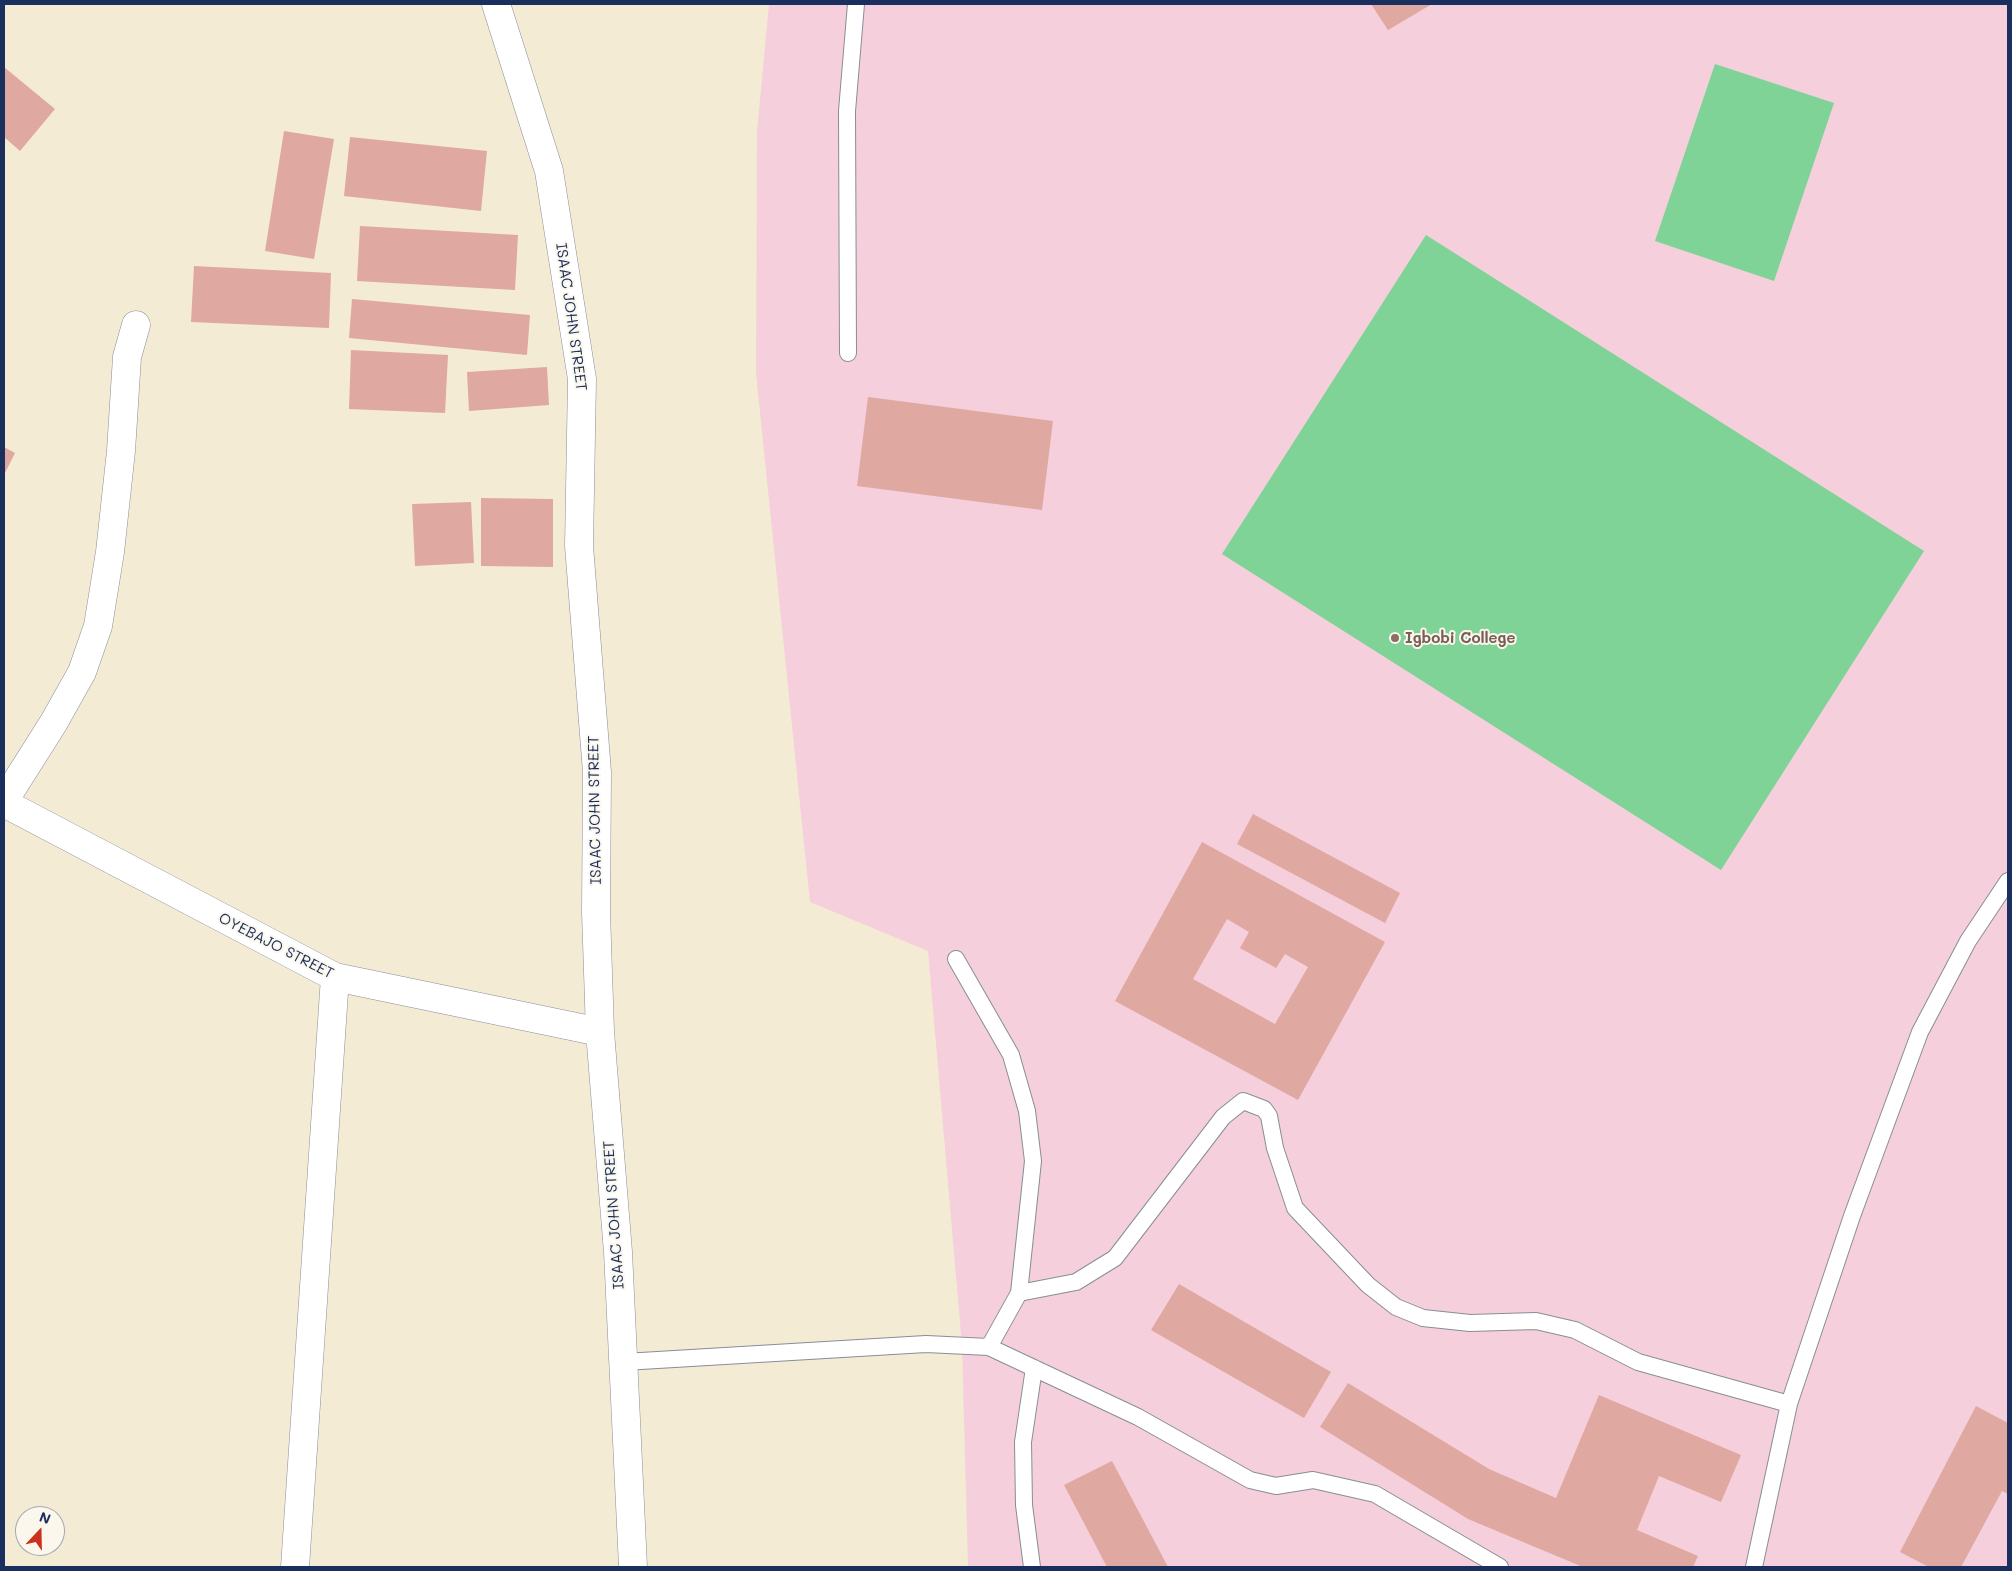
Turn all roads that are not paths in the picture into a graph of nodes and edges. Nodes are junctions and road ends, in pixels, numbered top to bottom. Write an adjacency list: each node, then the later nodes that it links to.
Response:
1 (496, 4): 9 (street, ISAAC JOHN STREET)
2 (856, 4): 4 (lane)
3 (136, 325): 5 (street)
4 (848, 353)
5 (4, 802): 8 (street, OYEBAJO STREET)
6 (2008, 881): 14 (lane)
7 (956, 959): 10 (lane)
8 (335, 977): 9 (street, OYEBAJO STREET); 15 (street)
9 (600, 1032): 12 (street, ISAAC JOHN STREET)
10 (1019, 1293): 11 (lane); 14 (lane)
11 (989, 1347): 12 (lane); 13 (lane)
12 (624, 1362): 16 (street, ISAAC JOHN STREET)
13 (1034, 1368): 17 (lane); 18 (lane)
14 (1789, 1404): 19 (lane)
15 (295, 1567)
16 (633, 1567)
17 (1032, 1567)
18 (1500, 1567)
19 (1754, 1567)

